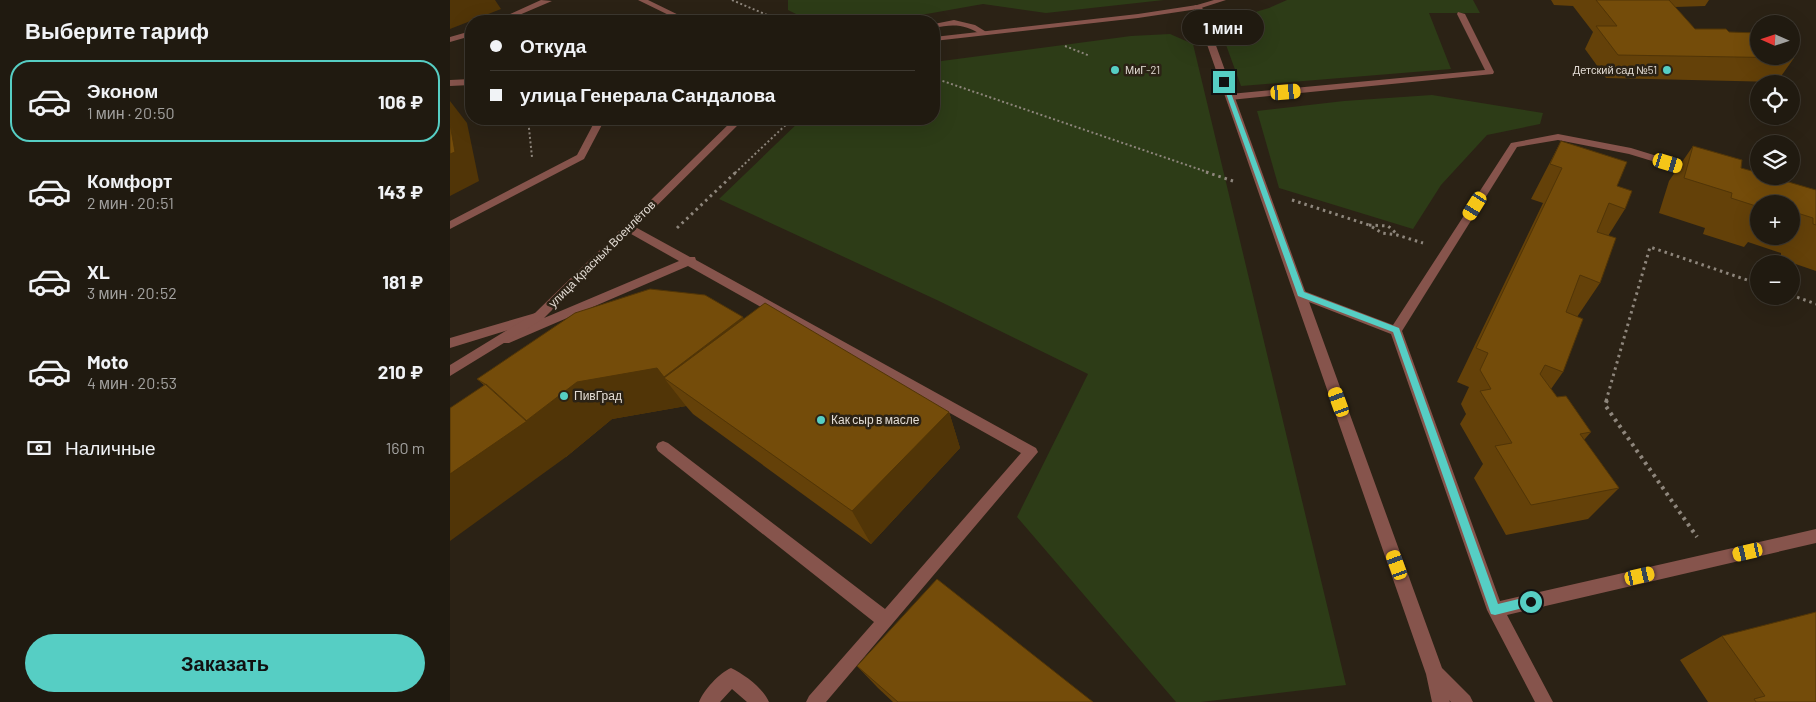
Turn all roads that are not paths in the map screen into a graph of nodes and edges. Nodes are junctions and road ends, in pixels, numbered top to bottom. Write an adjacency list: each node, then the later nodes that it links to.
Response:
1 (548, 0): 6 (street)
2 (642, 0): 7 (street)
3 (1222, 0): 4 (street)
4 (1198, 7): 9 (street); 13 (street)
5 (1461, 14): 13 (street)
6 (513, 15)
7 (676, 15)
8 (940, 25): 9 (street)
9 (984, 33): 10 (street)
10 (940, 38)
11 (465, 82): 12 (street)
12 (450, 83)
13 (1230, 97): 20 (street)
14 (597, 125): 17 (street)
15 (734, 125): 18 (street, улица Красных Военлётов)
16 (1705, 174): 22 (street)
17 (450, 225)
18 (628, 227): 19 (street); 21 (street, улица Красных Военлётов)
19 (691, 260): 24 (street); 29 (street)
20 (1300, 294): 22 (street); 30 (street)
21 (539, 316): 23 (street); 24 (street, улица Красных Военлётов)
22 (1396, 330): 28 (street)
23 (450, 343)
24 (489, 346): 25 (street, улица Красных Военлётов)
25 (450, 371)
26 (663, 447): 29 (street)
27 (1816, 536): 28 (street)
28 (1495, 610): 36 (street)
29 (885, 620): 33 (street)
30 (1435, 674): 34 (street); 35 (street)
31 (708, 702): 32 (street)
32 (760, 702)
33 (815, 702)
34 (1441, 702)
35 (1464, 702)
36 (1544, 702)

